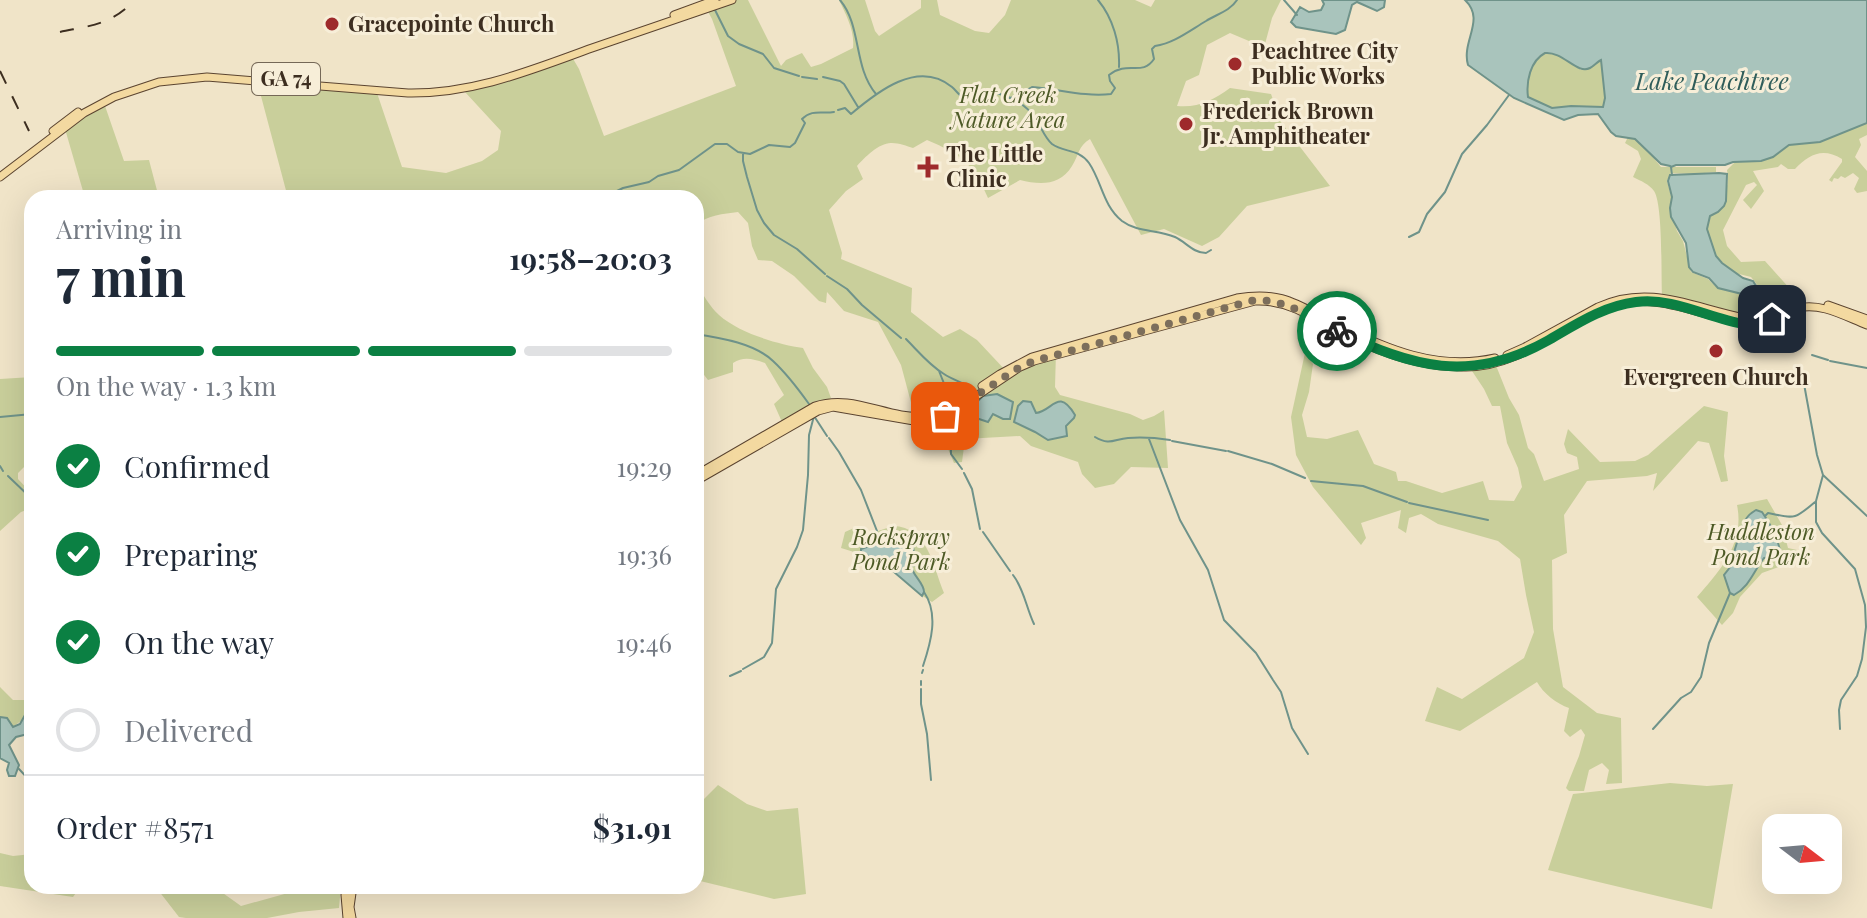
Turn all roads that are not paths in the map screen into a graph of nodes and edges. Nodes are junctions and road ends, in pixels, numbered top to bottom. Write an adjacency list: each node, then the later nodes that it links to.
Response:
1 (715, 0): 3 (main road, GA 74)
2 (732, 0): 3 (main road, GA 74)
3 (374, 88): 4 (main road, GA 74)
4 (0, 174)
5 (1790, 308): 7 (main road); 7 (main road); 8 (main road)
6 (1310, 314): 7 (main road); 7 (main road); 7 (main road); 9 (main road); 10 (main road)
7 (1325, 322)
8 (1867, 322)
9 (704, 470)
10 (704, 476)
11 (348, 894): 12 (main road)
12 (350, 918)

